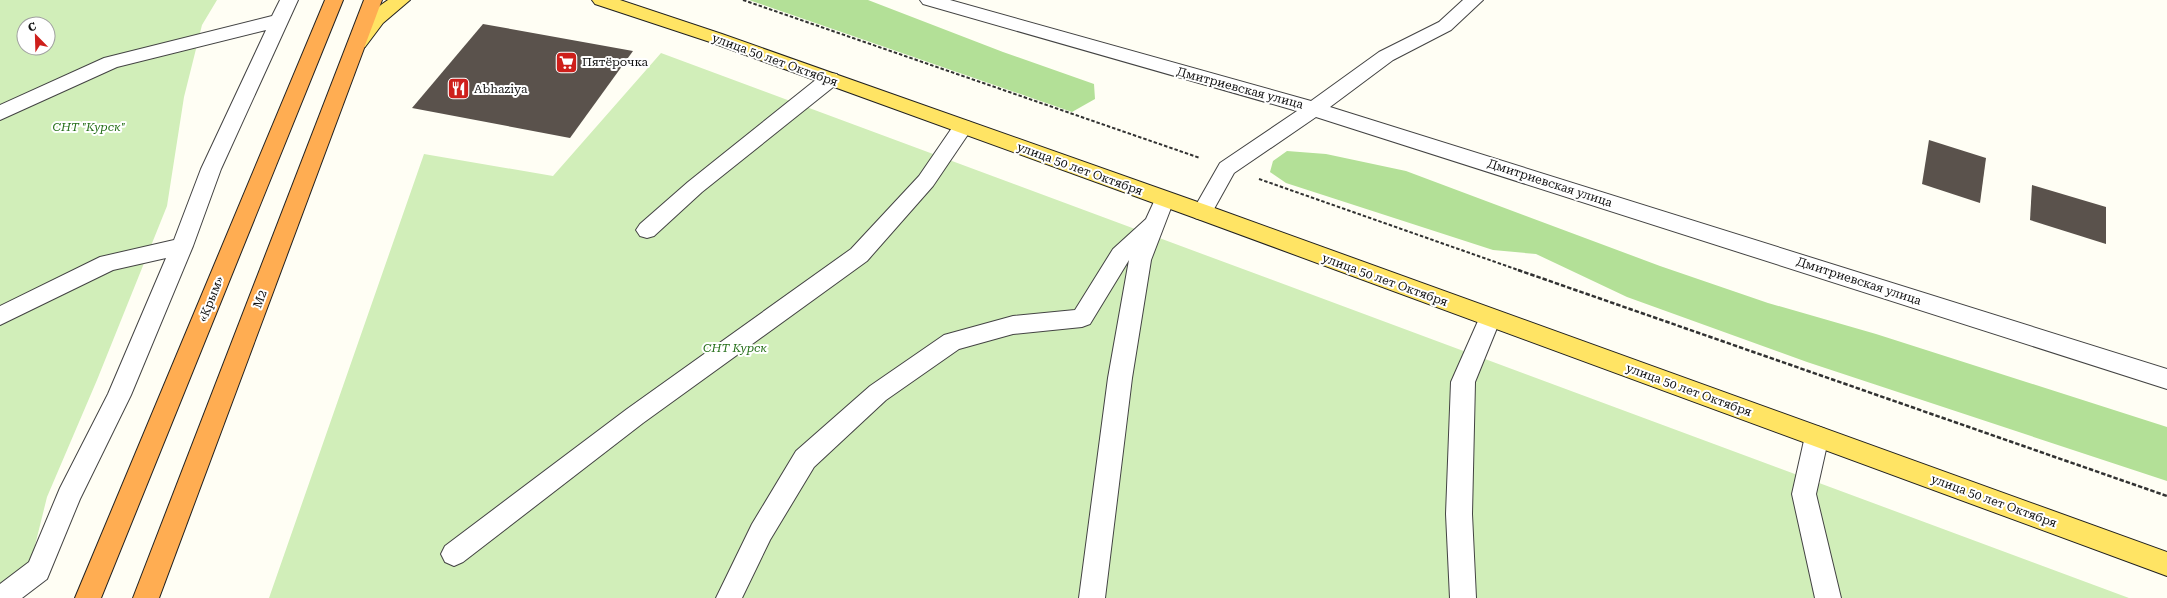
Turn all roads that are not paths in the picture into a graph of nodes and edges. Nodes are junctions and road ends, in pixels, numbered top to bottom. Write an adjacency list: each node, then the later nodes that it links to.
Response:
1 (289, 0): 8 (street)
2 (334, 0): 26 (highway, «Крым»)
3 (374, 0): 9 (highway, М2)
4 (401, 0): 9 (main road)
5 (605, 0): 10 (main road, улица 50 лет Октября)
6 (929, 0): 11 (street, Дмитриевская улица)
7 (1474, 0): 11 (street)
8 (278, 22): 12 (street); 18 (street)
9 (358, 44): 27 (highway, М2)
10 (830, 79): 13 (main road, улица 50 лет Октября); 17 (street)
11 (1314, 108): 15 (street); 21 (street, Дмитриевская улица)
12 (0, 113)
13 (963, 127): 14 (main road, улица 50 лет Октября); 23 (street)
14 (1164, 200): 15 (main road, улица 50 лет Октября); 16 (street)
15 (1202, 212): 20 (main road, улица 50 лет Октября)
16 (1154, 224): 28 (street); 29 (street)
17 (647, 230)
18 (182, 246): 19 (street); 25 (street)
19 (0, 316)
20 (1490, 318): 22 (main road, улица 50 лет Октября); 30 (street)
21 (2167, 379)
22 (1817, 436): 24 (main road, улица 50 лет Октября); 31 (street)
23 (454, 554)
24 (2167, 564)
25 (2, 598)
26 (88, 598)
27 (146, 598)
28 (729, 598)
29 (1092, 598)
30 (1463, 598)
31 (1828, 598)

